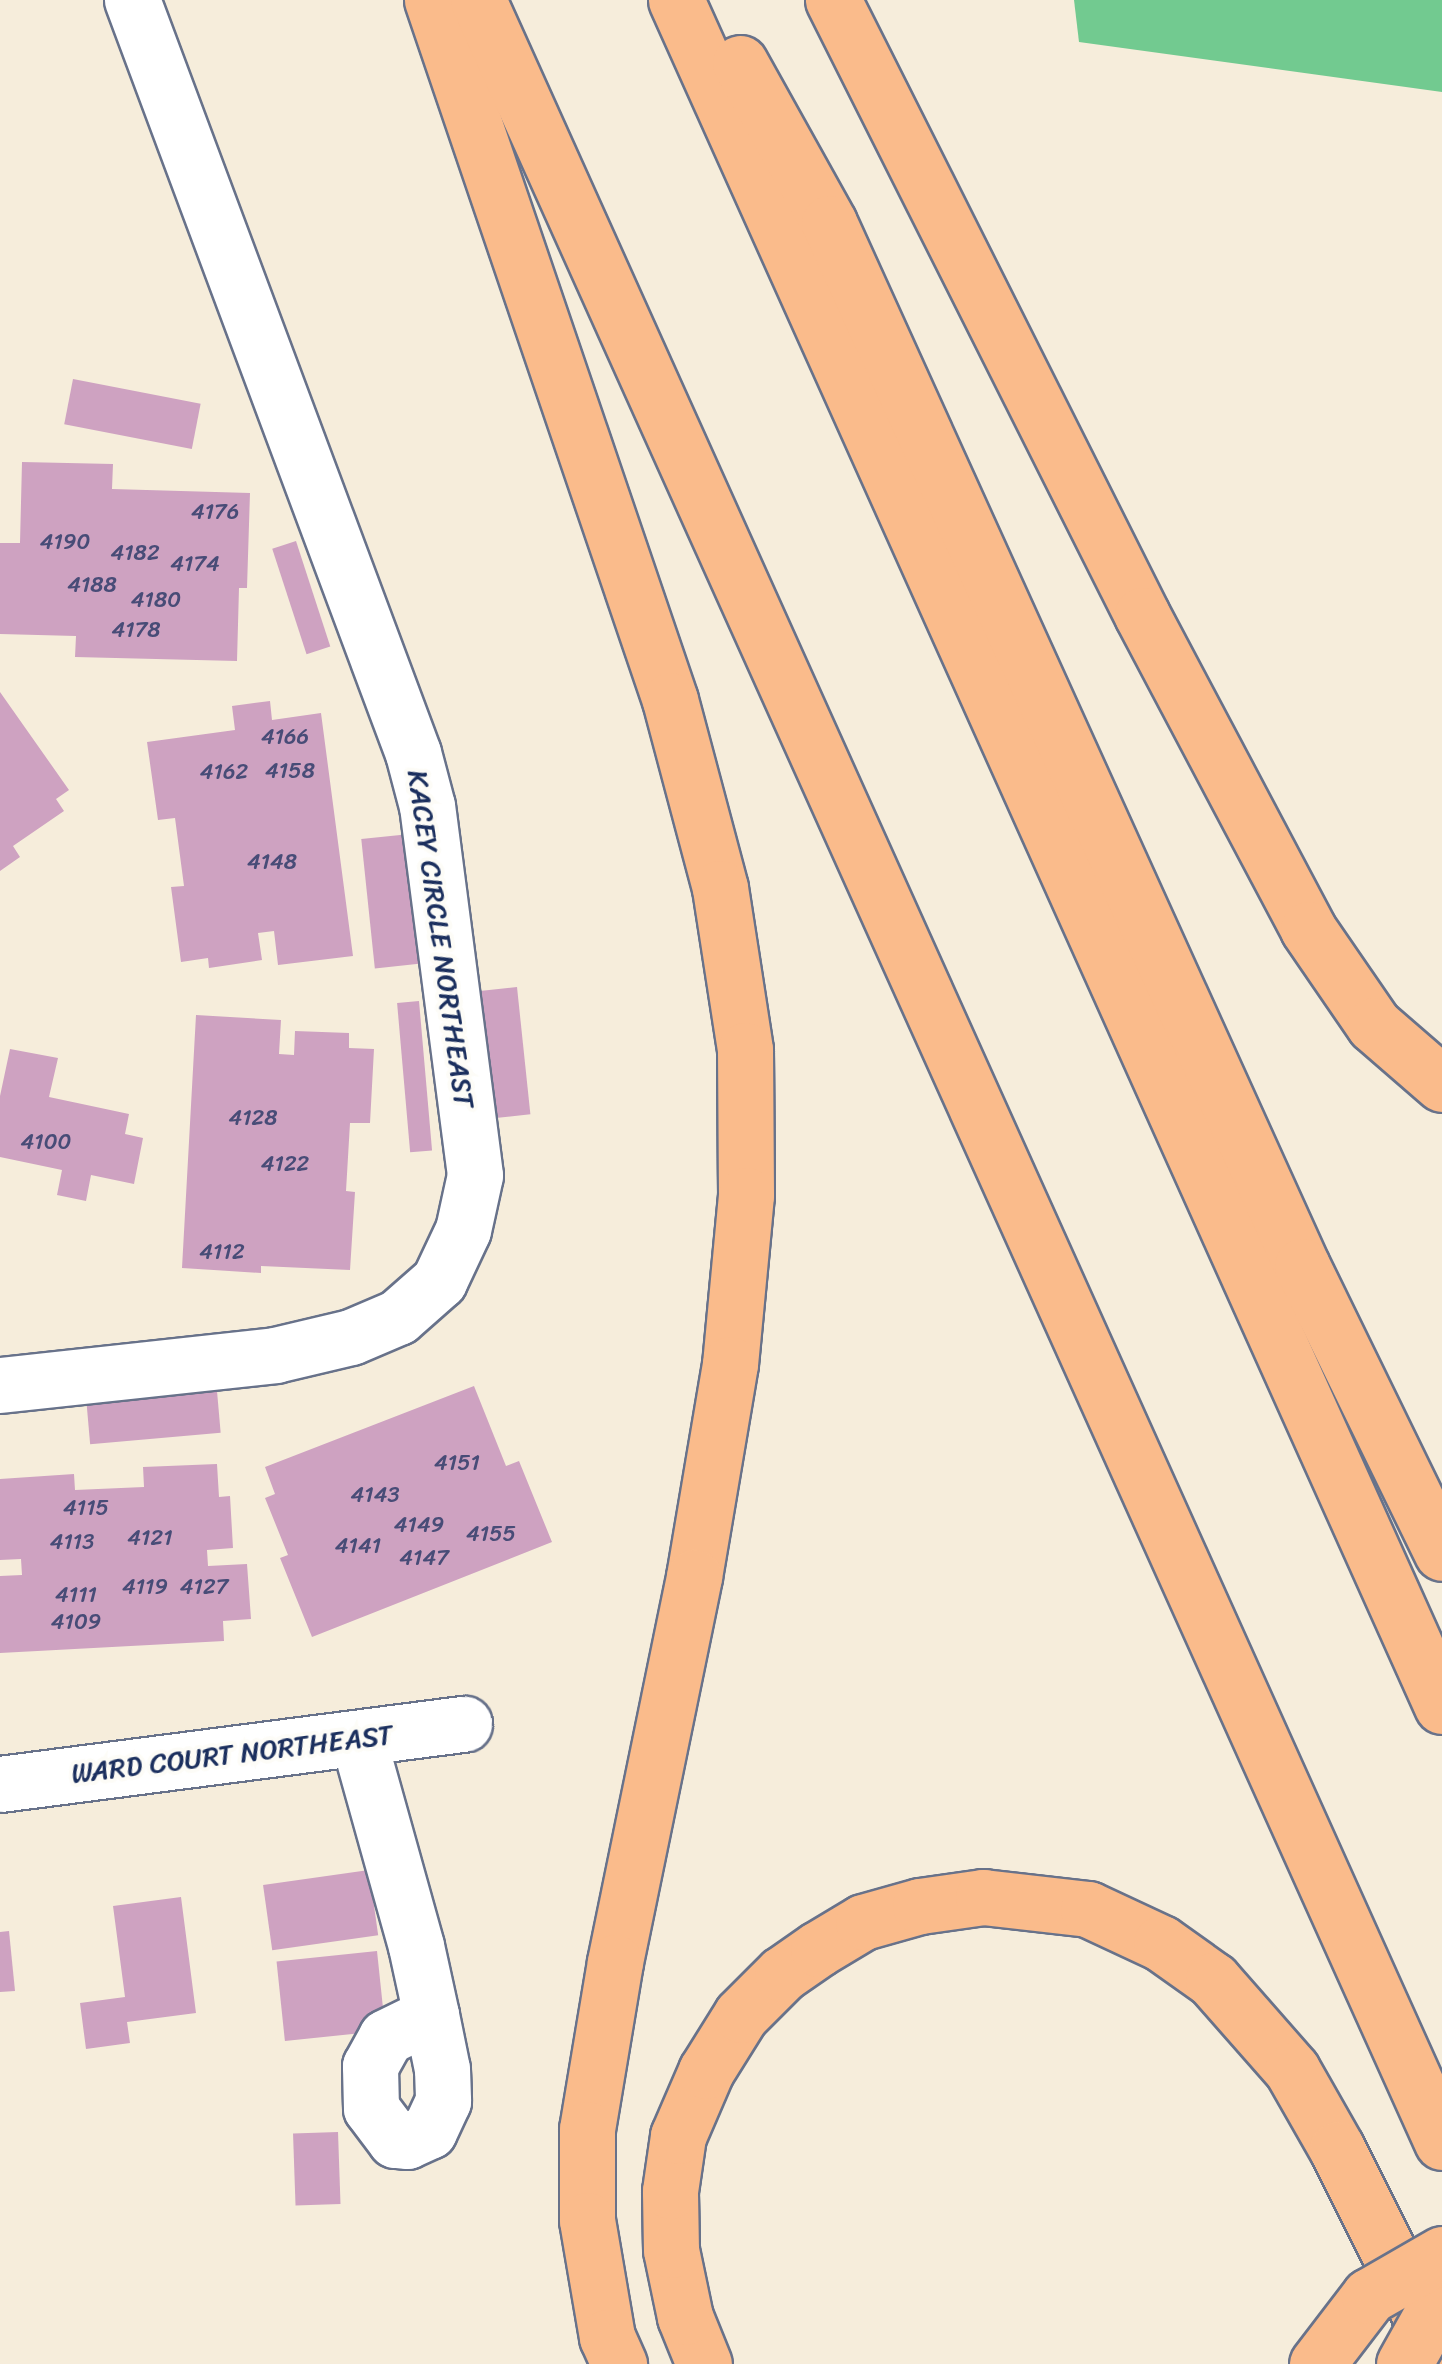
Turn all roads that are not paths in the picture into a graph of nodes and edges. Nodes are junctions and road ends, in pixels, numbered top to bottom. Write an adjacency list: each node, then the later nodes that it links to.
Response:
1 (132, 0): 8 (street, KACEY CIRCLE NORTHEAST)
2 (432, 0): 19 (main road)
3 (478, 0): 15 (main road)
4 (676, 0): 10 (main road)
5 (704, 0): 9 (main road)
6 (833, 0): 7 (main road)
7 (1442, 1084)
8 (0, 1385)
9 (1442, 1552)
10 (1442, 1706)
11 (464, 1724): 12 (street, WARD COURT NORTHEAST)
12 (358, 1738): 13 (street, WARD COURT NORTHEAST); 14 (street)
13 (0, 1784)
14 (431, 2015)
15 (1442, 2142)
16 (1442, 2254): 21 (main road, bridge)
17 (1442, 2296): 22 (main road, bridge)
18 (1442, 2360): 20 (main road)
19 (619, 2364)
20 (704, 2364)
21 (1317, 2364)
22 (1404, 2364)

